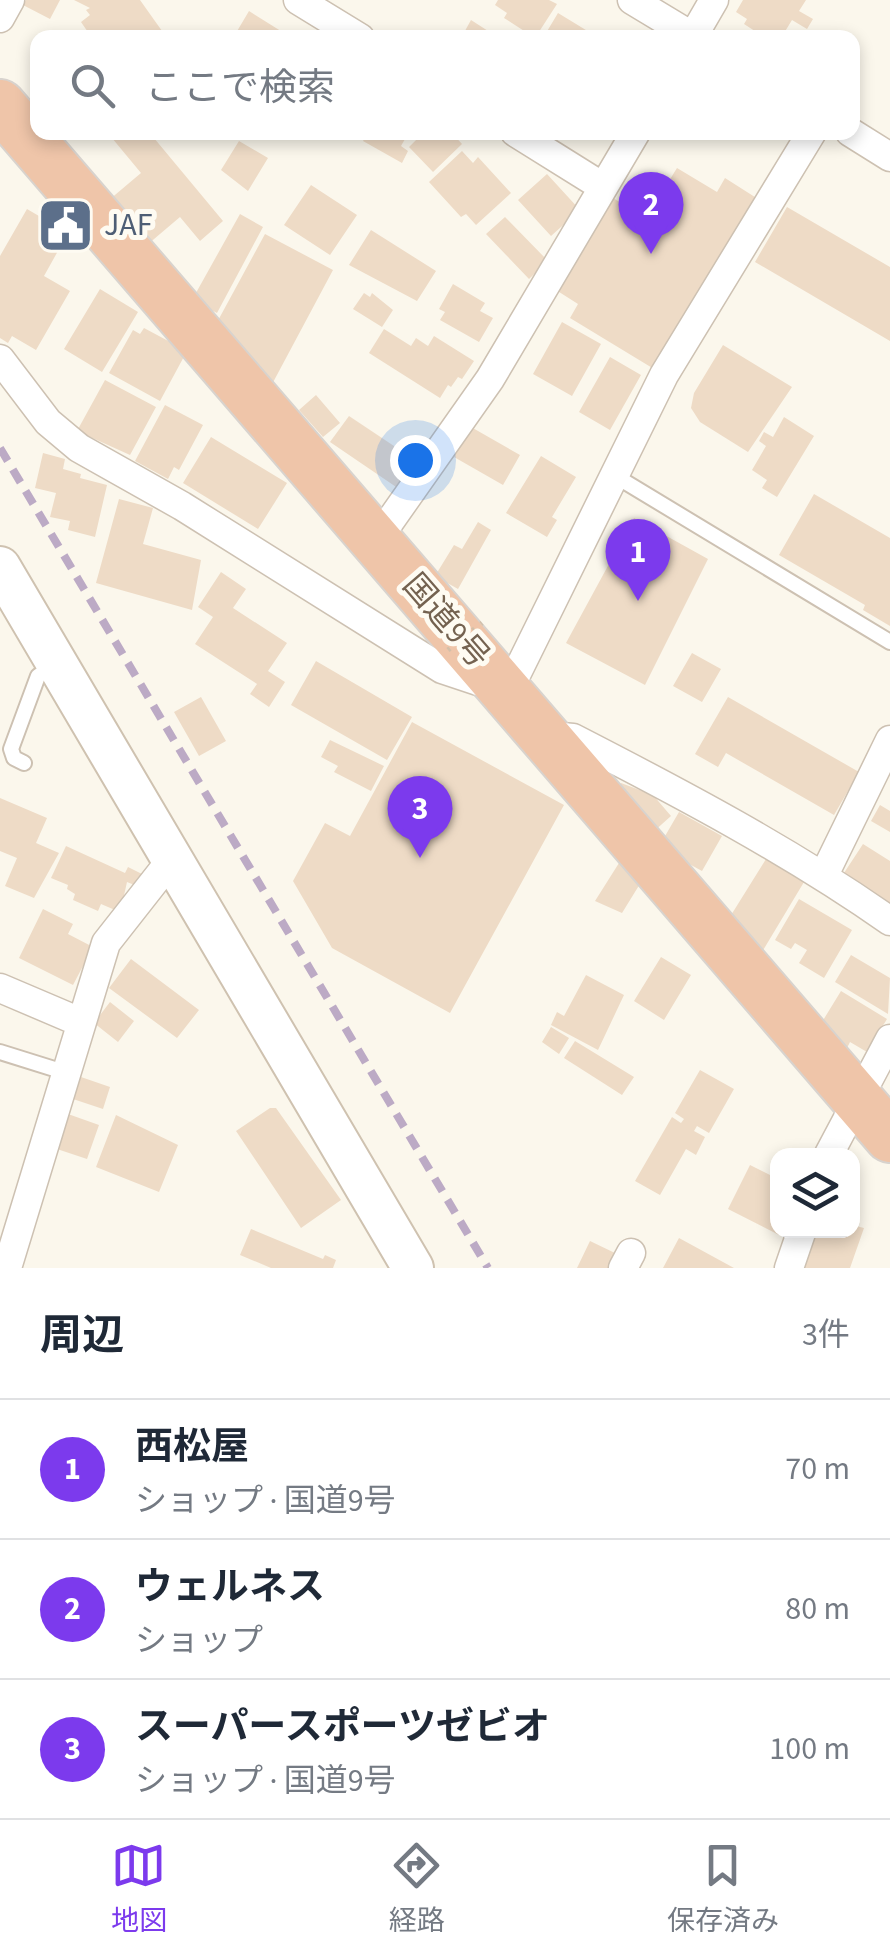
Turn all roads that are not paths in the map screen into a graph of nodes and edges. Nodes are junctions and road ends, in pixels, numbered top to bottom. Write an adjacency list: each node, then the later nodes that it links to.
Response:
1 (10, 0): 5 (street)
2 (298, 0): 6 (street)
3 (632, 0): 7 (street)
4 (714, 0): 8 (street)
5 (0, 18)
6 (347, 30)
7 (681, 30)
8 (697, 30)
9 (5, 125): 18 (highway, 国道9号)
10 (860, 138): 14 (street)
11 (528, 140): 15 (street)
12 (631, 140): 15 (street)
13 (807, 140): 17 (street)
14 (890, 157)
15 (604, 187): 18 (street)
16 (0, 359): 22 (street)
17 (617, 477): 20 (lane); 22 (street)
18 (376, 541): 22 (highway, 国道9号)
19 (0, 567): 21 (street)
20 (890, 642)
21 (58, 662): 24 (lane); 28 (street)
22 (508, 691): 25 (highway, 国道9号)
23 (0, 727): 24 (lane)
24 (16, 736): 27 (lane)
25 (549, 736): 29 (street); 36 (highway, 国道9号)
26 (890, 740): 29 (street)
27 (24, 763)
28 (172, 860): 32 (street); 41 (street)
29 (824, 875): 30 (street)
30 (890, 922)
31 (0, 988): 32 (street)
32 (80, 1022): 35 (street)
33 (890, 1039): 36 (street)
34 (0, 1052): 35 (lane)
35 (64, 1072): 40 (street)
36 (857, 1098): 37 (highway, 国道9号); 38 (street)
37 (890, 1137)
38 (832, 1148)
39 (799, 1238): 42 (street)
40 (6, 1268)
41 (412, 1268)
42 (789, 1268)

